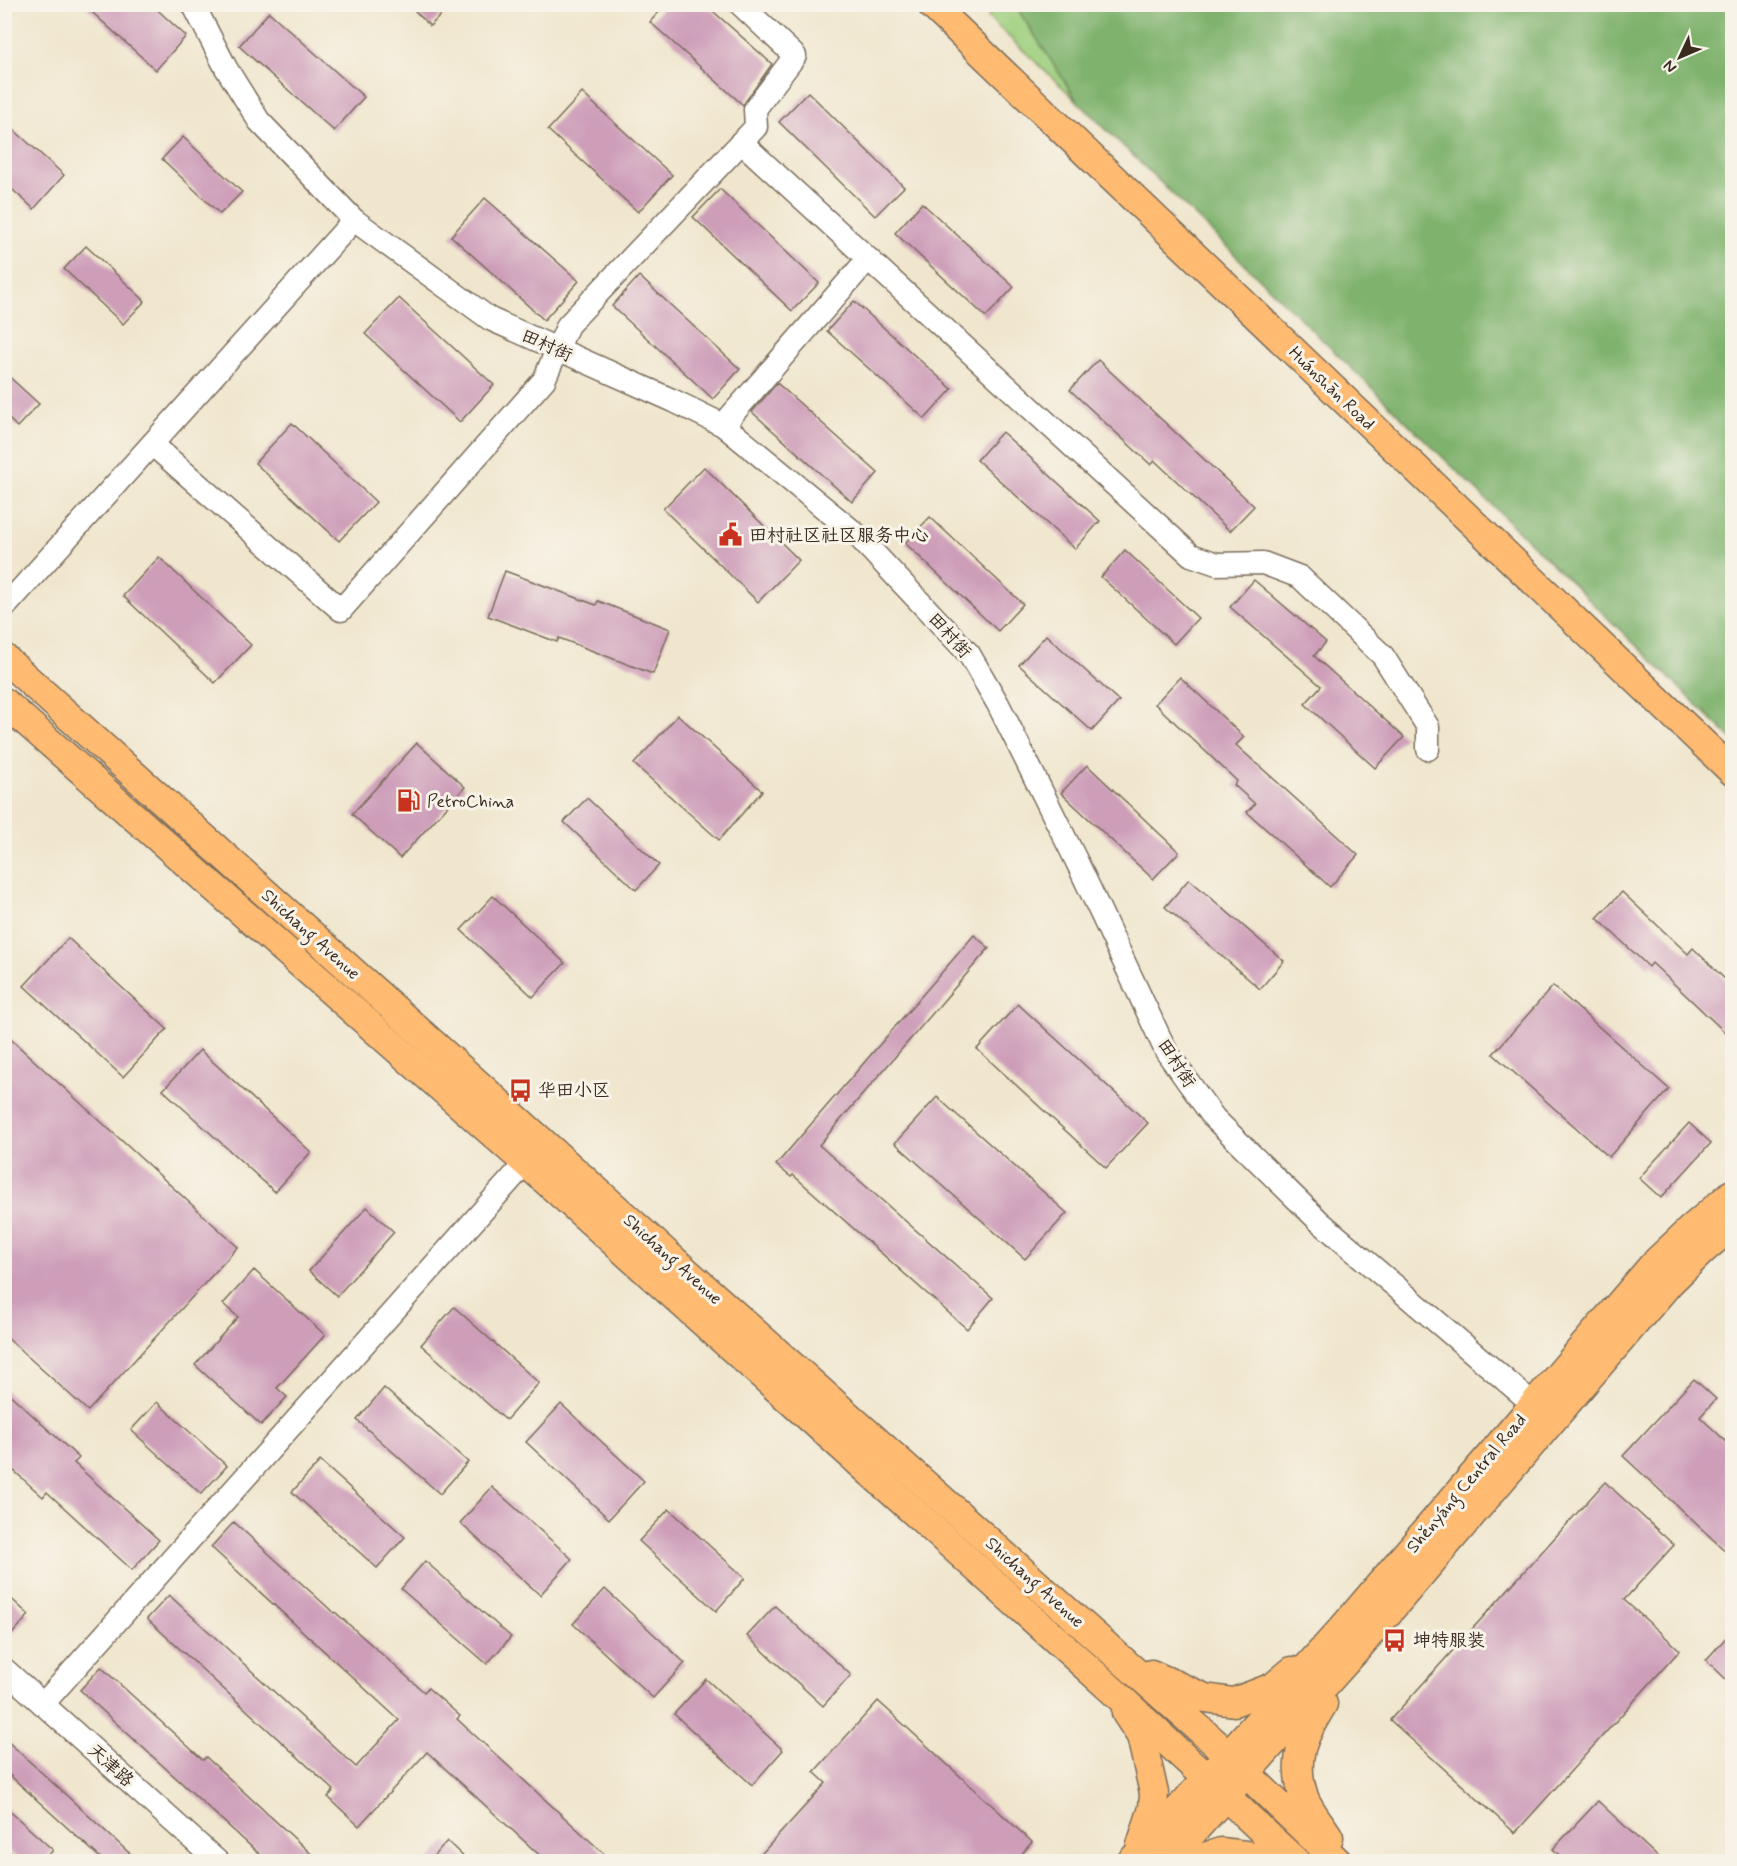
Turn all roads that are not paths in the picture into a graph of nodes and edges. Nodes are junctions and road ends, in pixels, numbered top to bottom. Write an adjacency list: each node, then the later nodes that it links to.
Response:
1 (193, 4): 5 (street, 田村街)
2 (740, 4): 4 (street)
3 (945, 9): 14 (main road, Huánshān Road)
4 (741, 142): 6 (street); 7 (street)
5 (354, 220): 7 (street, 田村街); 9 (street)
6 (868, 259): 8 (street); 13 (street)
7 (558, 350): 8 (street, 田村街); 9 (street)
8 (723, 425): 19 (street, 田村街)
9 (152, 444): 10 (street)
10 (4, 608)
11 (4, 658): 15 (main road, Shichang Avenue)
12 (4, 702): 16 (main road, Shichang Avenue)
13 (1428, 749)
14 (1732, 771)
15 (544, 1143): 16 (street); 21 (main road, Shichang Avenue)
16 (525, 1162): 23 (main road, Shichang Avenue); 24 (street)
17 (1732, 1194): 19 (main road, Shěnyáng Central Road)
18 (1732, 1225): 19 (main road)
19 (1542, 1412): 20 (main road, Shěnyáng Central Road)
20 (1350, 1639): 21 (main road); 25 (main road); 34 (main road)
21 (1128, 1665): 25 (main road, Shichang Avenue)
22 (4, 1669): 24 (street, 天津路)
23 (1113, 1690): 26 (main road, Shichang Avenue); 27 (main road)
24 (43, 1704): 28 (street, 天津路)
25 (1238, 1764): 26 (main road); 33 (main road, Shichang Avenue)
26 (1217, 1787): 27 (main road); 29 (main road); 32 (main road, Shichang Avenue)
27 (1134, 1858)
28 (218, 1862)
29 (1166, 1862)
30 (1188, 1862): 31 (main road)
31 (1274, 1862)
32 (1296, 1862)
33 (1338, 1862)
34 (1344, 1862)

